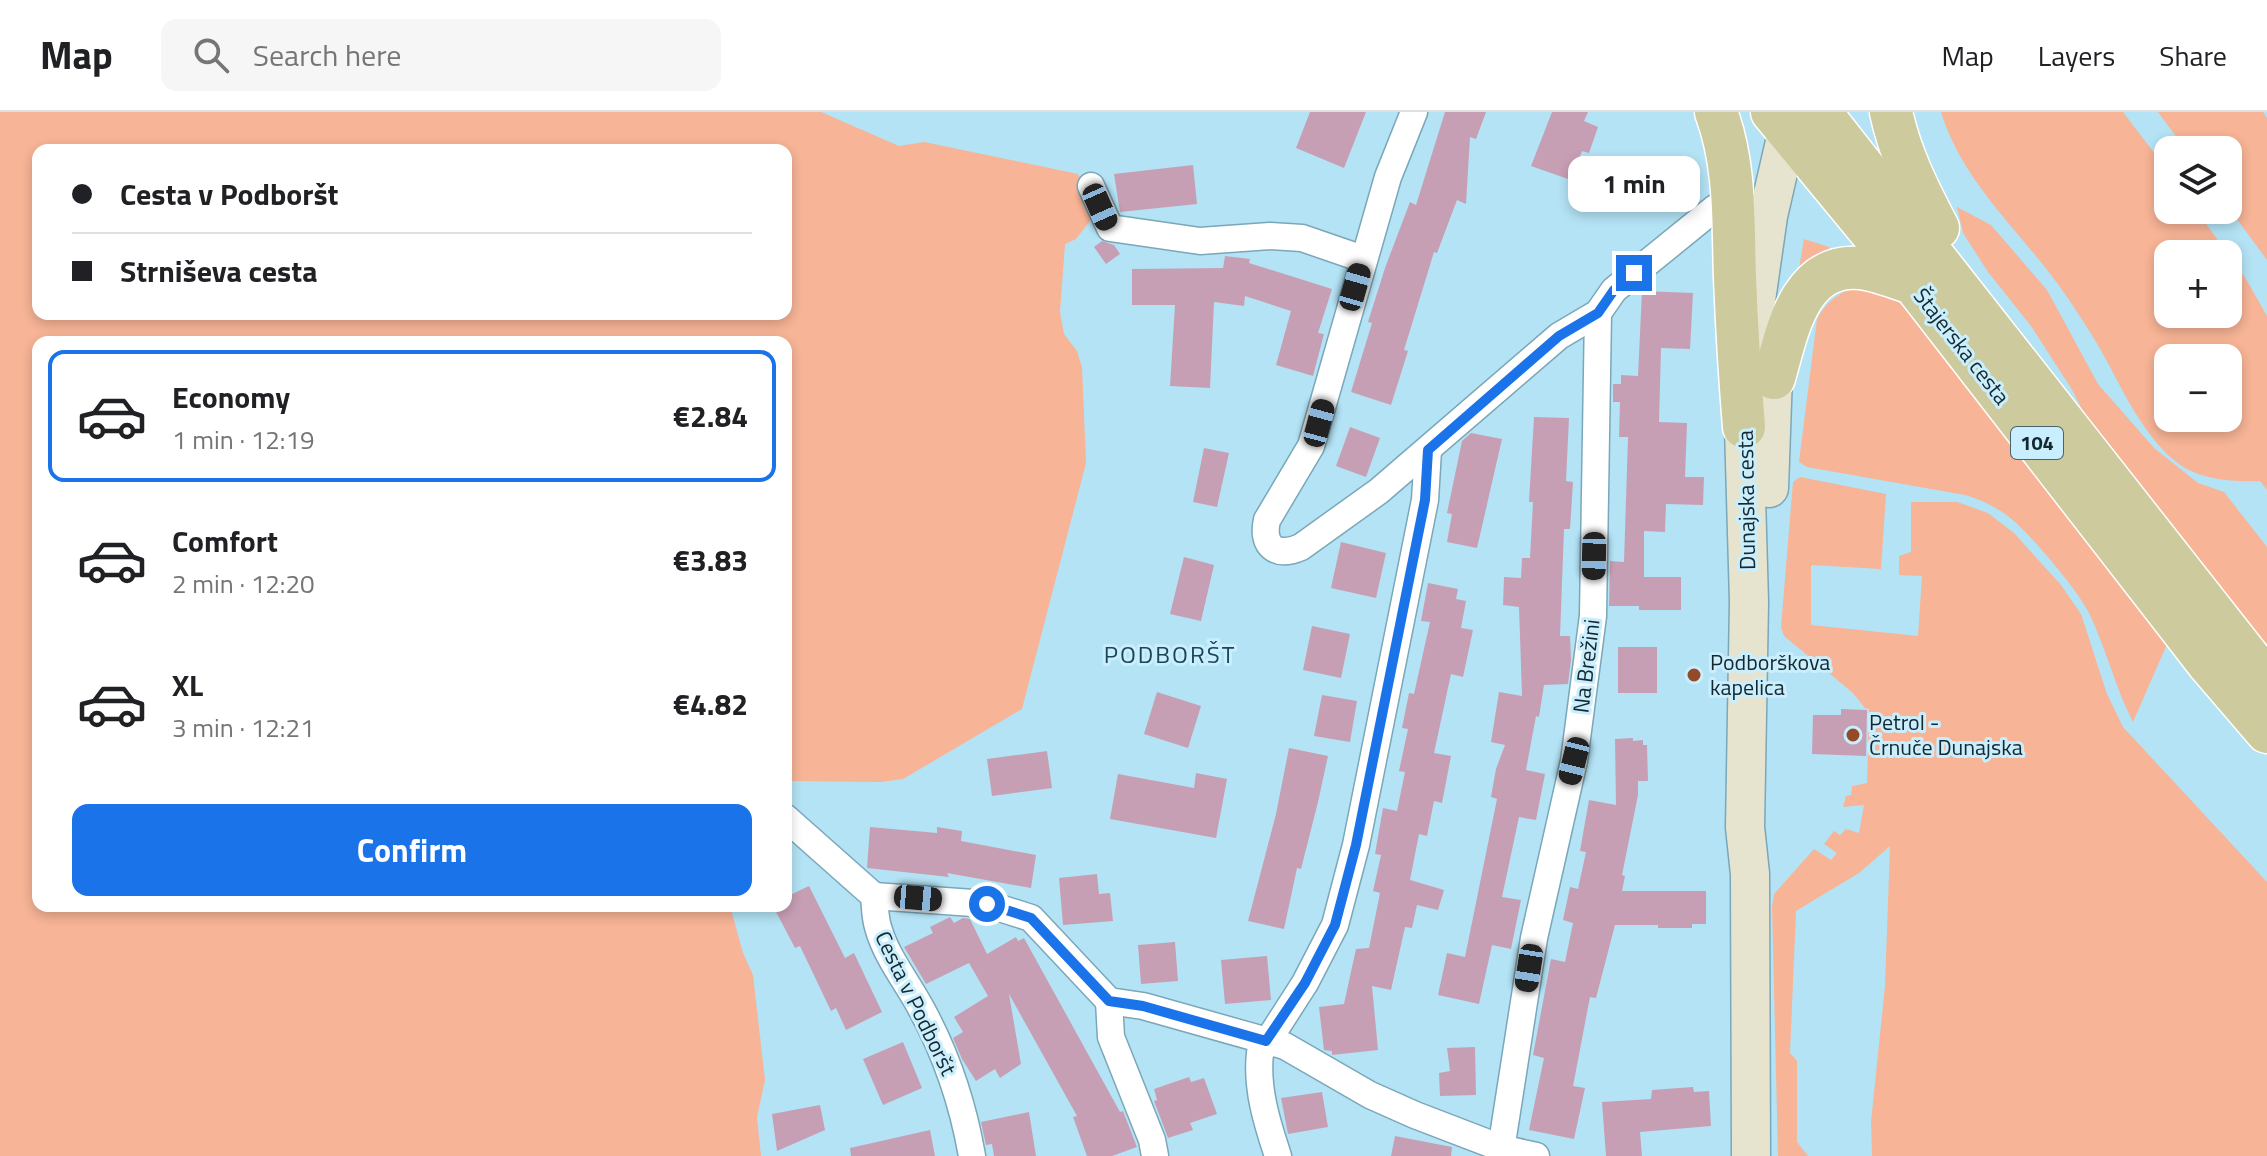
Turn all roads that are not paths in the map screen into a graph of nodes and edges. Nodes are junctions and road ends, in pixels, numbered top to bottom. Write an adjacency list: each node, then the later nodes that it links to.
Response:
1 (1414, 112): 7 (street)
2 (1716, 112): 12 (main road)
3 (1891, 112): 10 (main road)
4 (1803, 120): 8 (main road, Štajerska cesta / 104); 10 (main road, Štajerska cesta / 104); 11 (main road, Dunajska cesta); 12 (main road, Dunajska cesta)
5 (1091, 186): 7 (street)
6 (1715, 208): 9 (street)
7 (1363, 259): 13 (street)
8 (1913, 283): 11 (main road); 15 (main road, Štajerska cesta / 104)
9 (1598, 313): 13 (street); 21 (street, Na Brežini)
10 (1996, 334): 14 (main road, Štajerska cesta / 104)
11 (1774, 378): 17 (main road, Dunajska cesta)
12 (1744, 427): 17 (main road, Dunajska cesta)
13 (1428, 450): 20 (street)
14 (2267, 681)
15 (2267, 732)
16 (792, 823): 18 (street)
17 (1750, 874): 26 (main road, Dunajska cesta)
18 (874, 896): 19 (street, Cesta v Podboršt); 22 (street, Cesta v Podboršt)
19 (1109, 1001): 20 (street); 23 (street)
20 (1266, 1041): 21 (street); 24 (street)
21 (1500, 1152): 25 (street)
22 (972, 1156)
23 (1155, 1156)
24 (1278, 1156)
25 (1536, 1156)
26 (1751, 1156)

